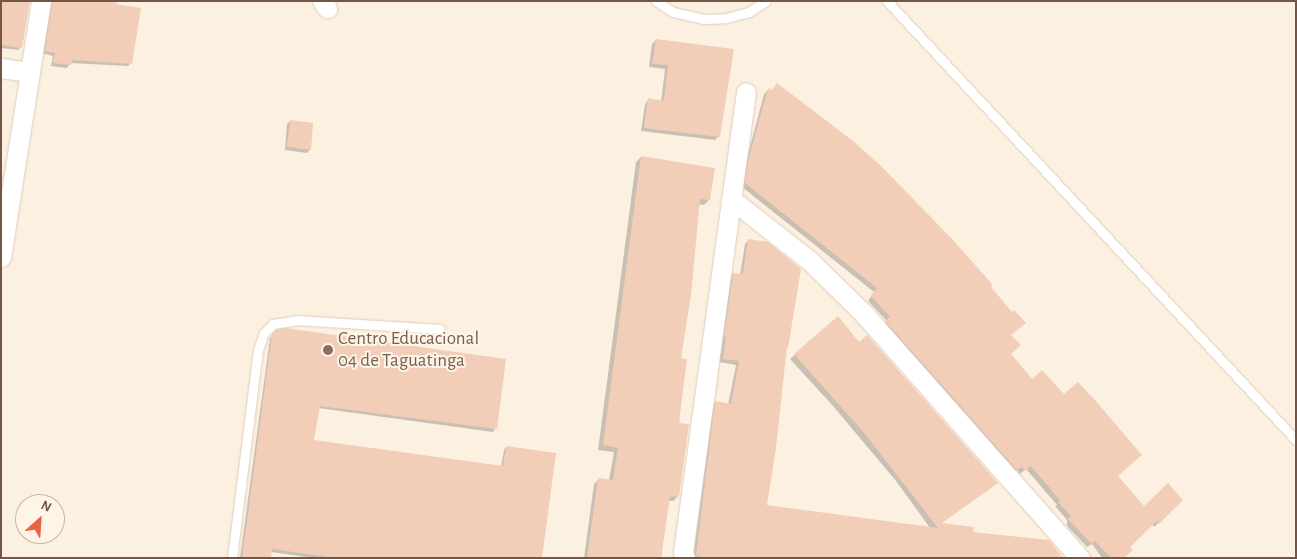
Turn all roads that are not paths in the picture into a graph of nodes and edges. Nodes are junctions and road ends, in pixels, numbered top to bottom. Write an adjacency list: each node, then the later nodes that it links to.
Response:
1 (41, 1): 6 (street)
2 (656, 1): 3 (lane)
3 (766, 1)
4 (887, 1): 11 (lane)
5 (1, 68): 6 (street)
6 (30, 72): 9 (street)
7 (746, 92): 8 (street)
8 (730, 199): 13 (street); 14 (street)
9 (1, 257)
10 (440, 330): 12 (lane)
11 (1296, 440)
12 (232, 558)
13 (685, 558)
14 (1080, 558)

